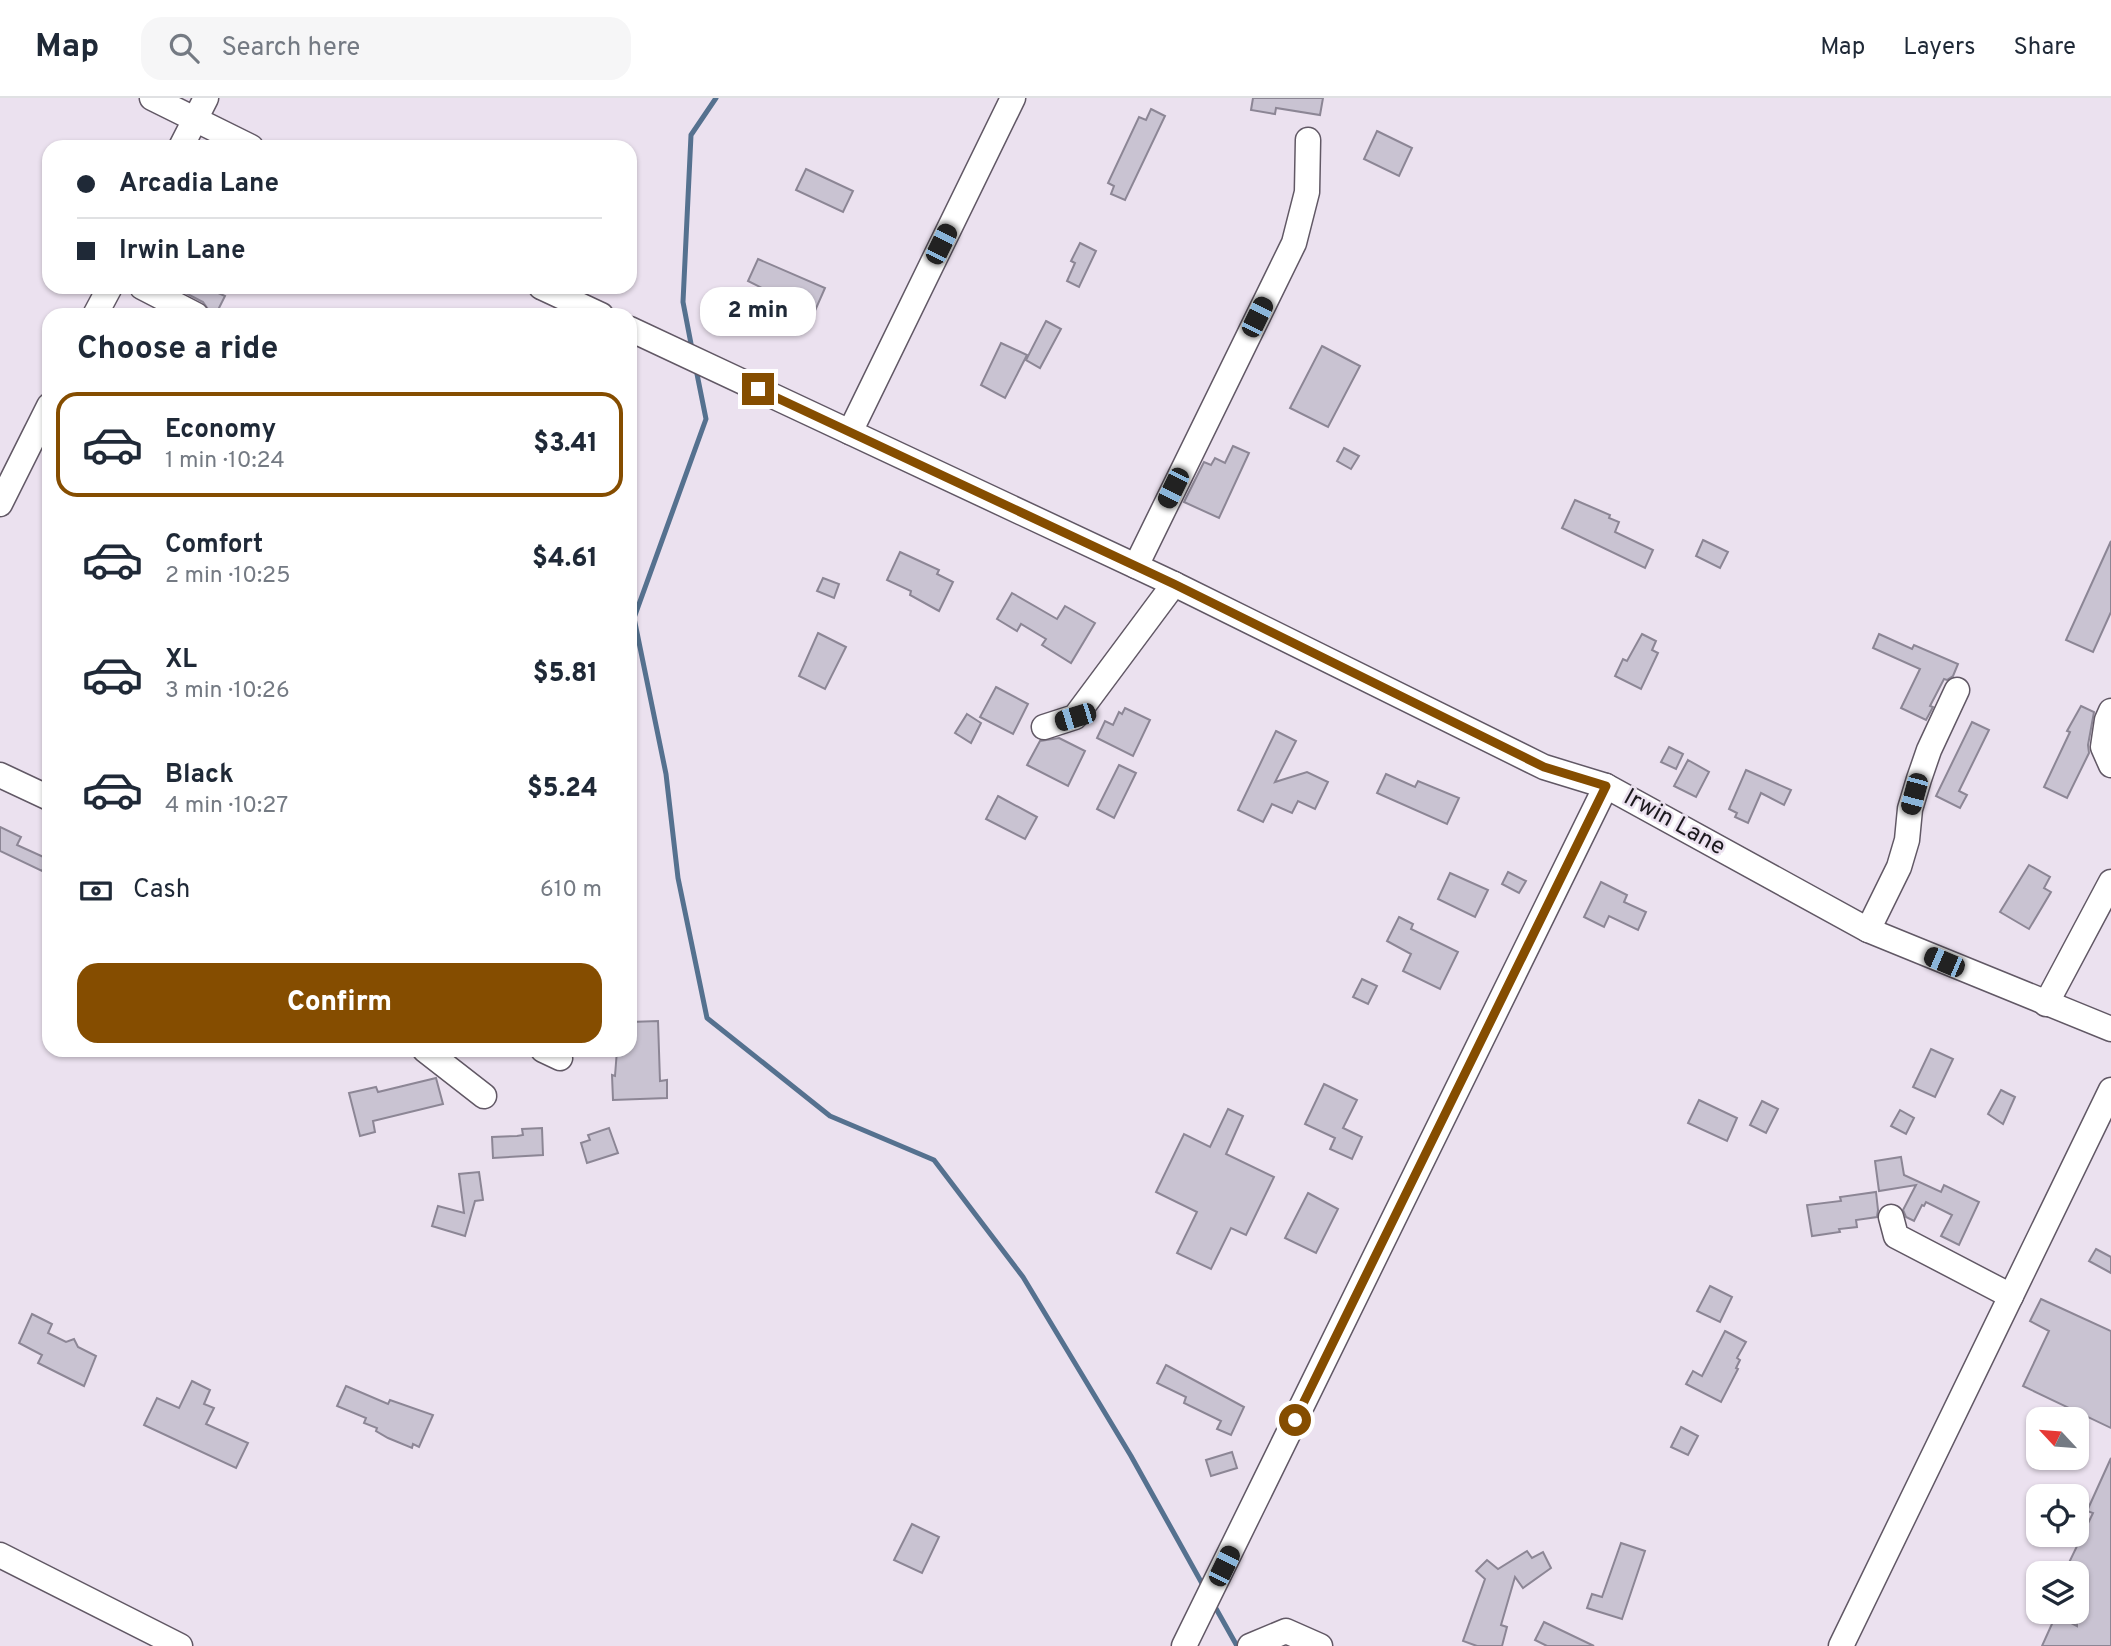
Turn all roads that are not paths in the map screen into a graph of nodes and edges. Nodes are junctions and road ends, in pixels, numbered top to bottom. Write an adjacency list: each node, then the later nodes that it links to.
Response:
1 (152, 98): 3 (street)
2 (1013, 98): 12 (street)
3 (200, 109): 4 (street); 5 (street)
4 (184, 140)
5 (242, 140)
6 (1308, 140): 16 (street)
7 (156, 294): 9 (street)
8 (554, 294): 10 (street)
9 (182, 308)
10 (581, 308)
11 (637, 332): 12 (street, Irwin Lane)
12 (850, 432): 16 (street, Irwin Lane)
13 (42, 437): 14 (street)
14 (9, 461): 15 (street)
15 (0, 504)
16 (1136, 566): 17 (street, Irwin Lane)
17 (1174, 584): 20 (street); 23 (street, Irwin Lane)
18 (1957, 690): 26 (street)
19 (2111, 711): 21 (street)
20 (1044, 727)
21 (2111, 765)
22 (0, 775): 24 (street)
23 (1606, 786): 26 (street, Irwin Lane); 35 (street)
24 (42, 796)
25 (2111, 882): 27 (street)
26 (1868, 930): 27 (street, Irwin Lane)
27 (2046, 1004): 28 (street, Irwin Lane)
28 (2111, 1029)
29 (434, 1057): 31 (street)
30 (2111, 1090): 33 (street)
31 (484, 1096)
32 (1891, 1217): 33 (street)
33 (2011, 1296): 39 (street)
34 (0, 1555): 37 (street)
35 (1187, 1640)
36 (1253, 1645): 38 (street)
37 (180, 1646)
38 (1320, 1646)
39 (1841, 1646)

